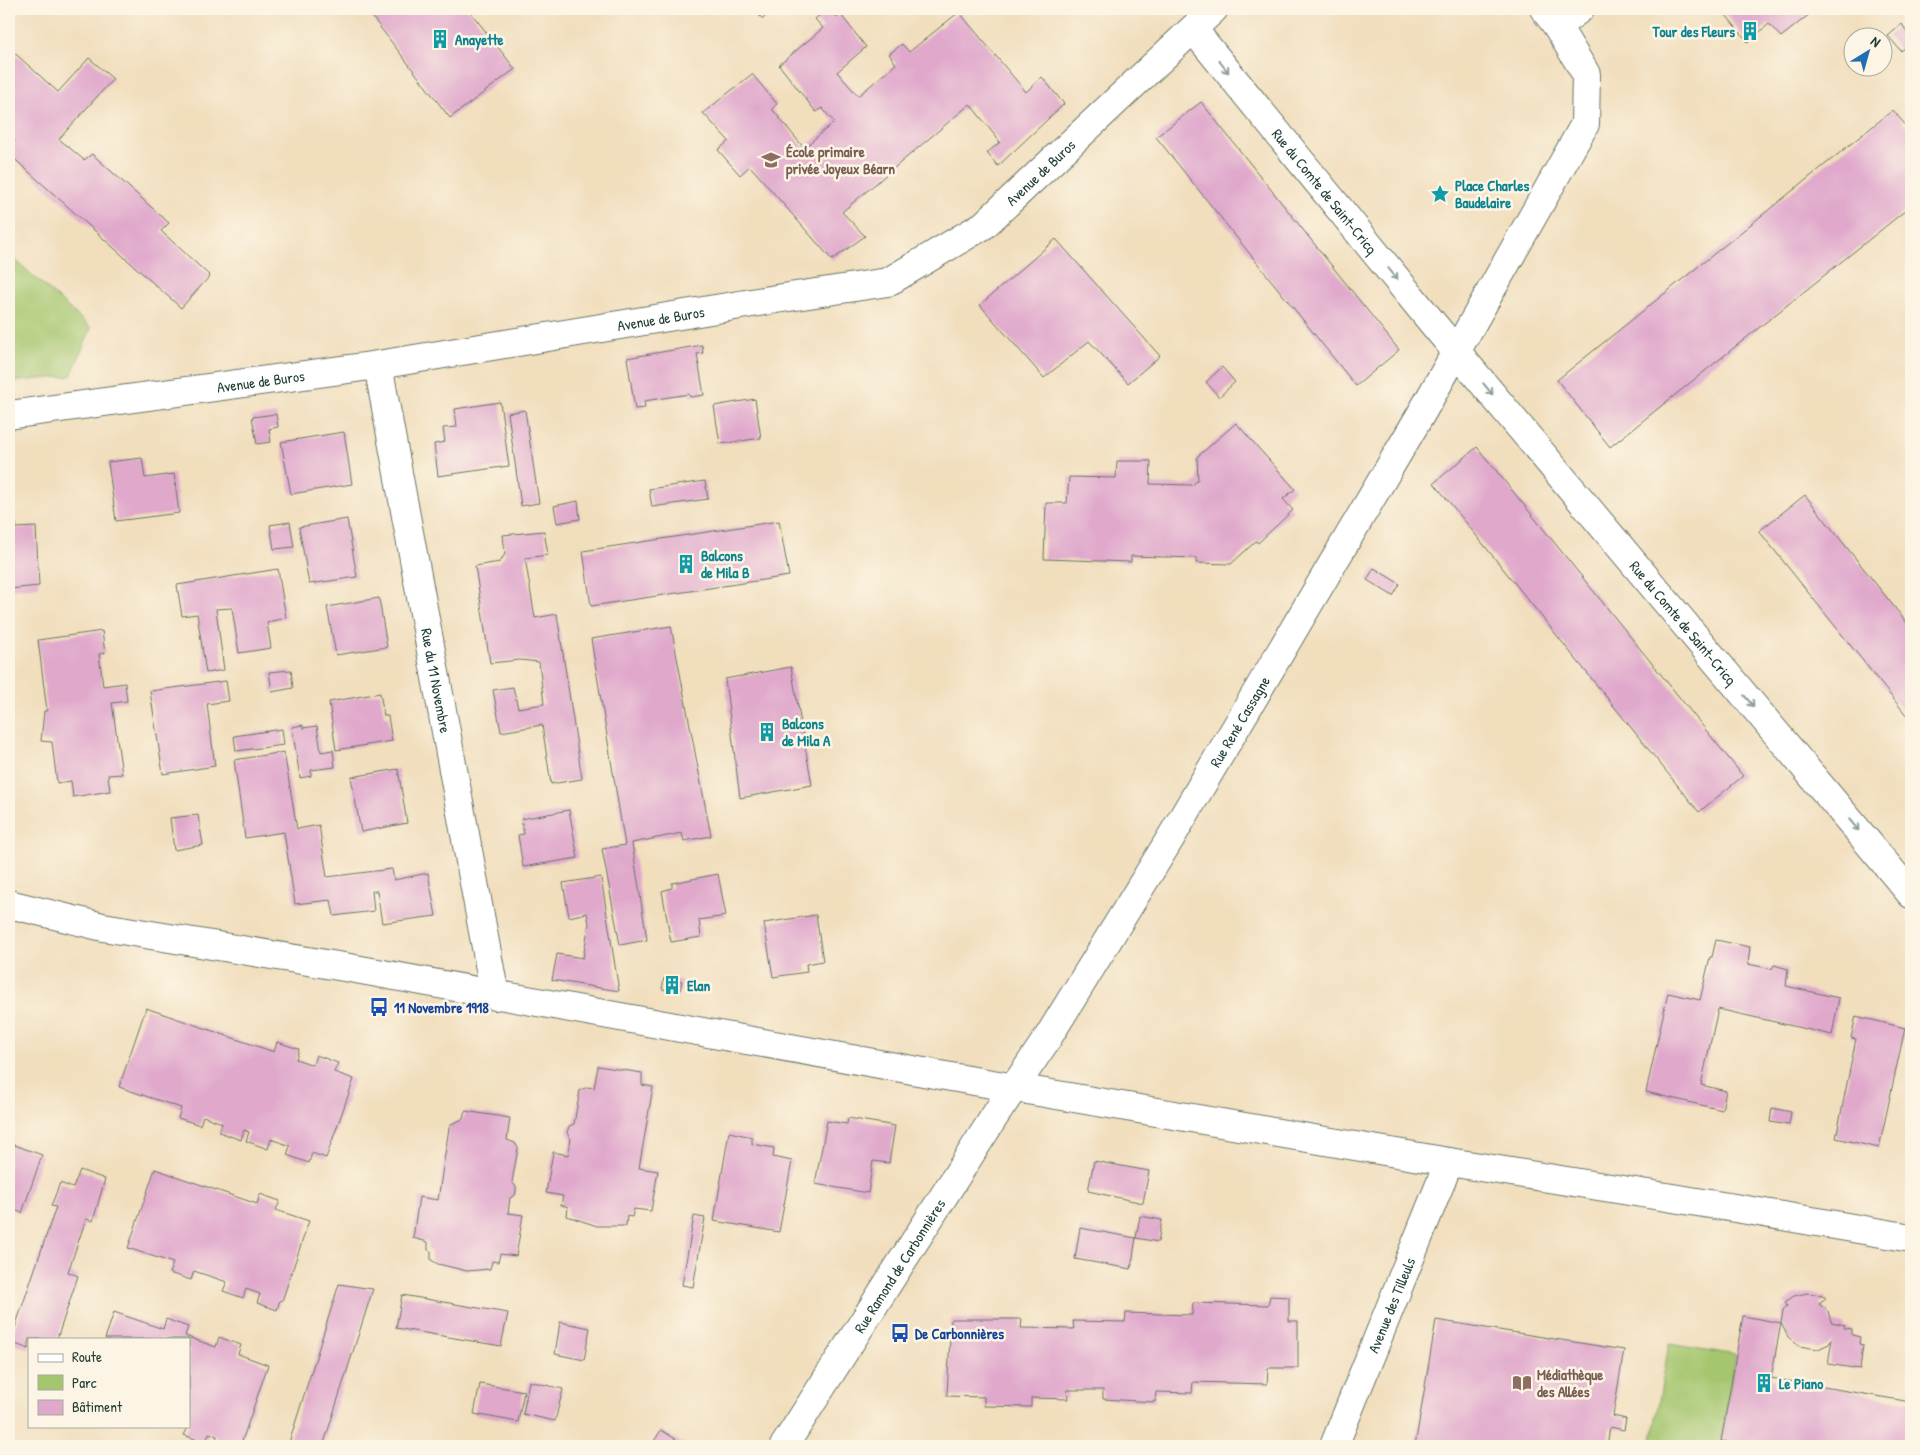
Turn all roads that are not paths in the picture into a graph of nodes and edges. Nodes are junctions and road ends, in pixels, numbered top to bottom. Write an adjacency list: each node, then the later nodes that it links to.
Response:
1 (1214, 9): 4 (street, Avenue de Buros)
2 (1580, 9): 3 (street)
3 (1551, 18): 5 (street)
4 (1193, 29): 5 (street, Rue du Comte de Saint-Cricq, one-way to 5); 6 (street, Avenue de Buros)
5 (1456, 351): 8 (street, Rue du Comte de Saint-Cricq, one-way to 8); 11 (street, Rue René Cassagne)
6 (378, 365): 7 (street, Avenue de Buros); 10 (street, Rue du 11 Novembre)
7 (9, 415)
8 (1911, 894)
9 (9, 904): 10 (street)
10 (494, 996): 11 (street)
11 (1016, 1088): 12 (street); 14 (street, Rue Ramond de Carbonnières)
12 (1449, 1162): 13 (street); 15 (street, Avenue des Tilleuls)
13 (1911, 1238)
14 (784, 1446)
15 (1334, 1446)

